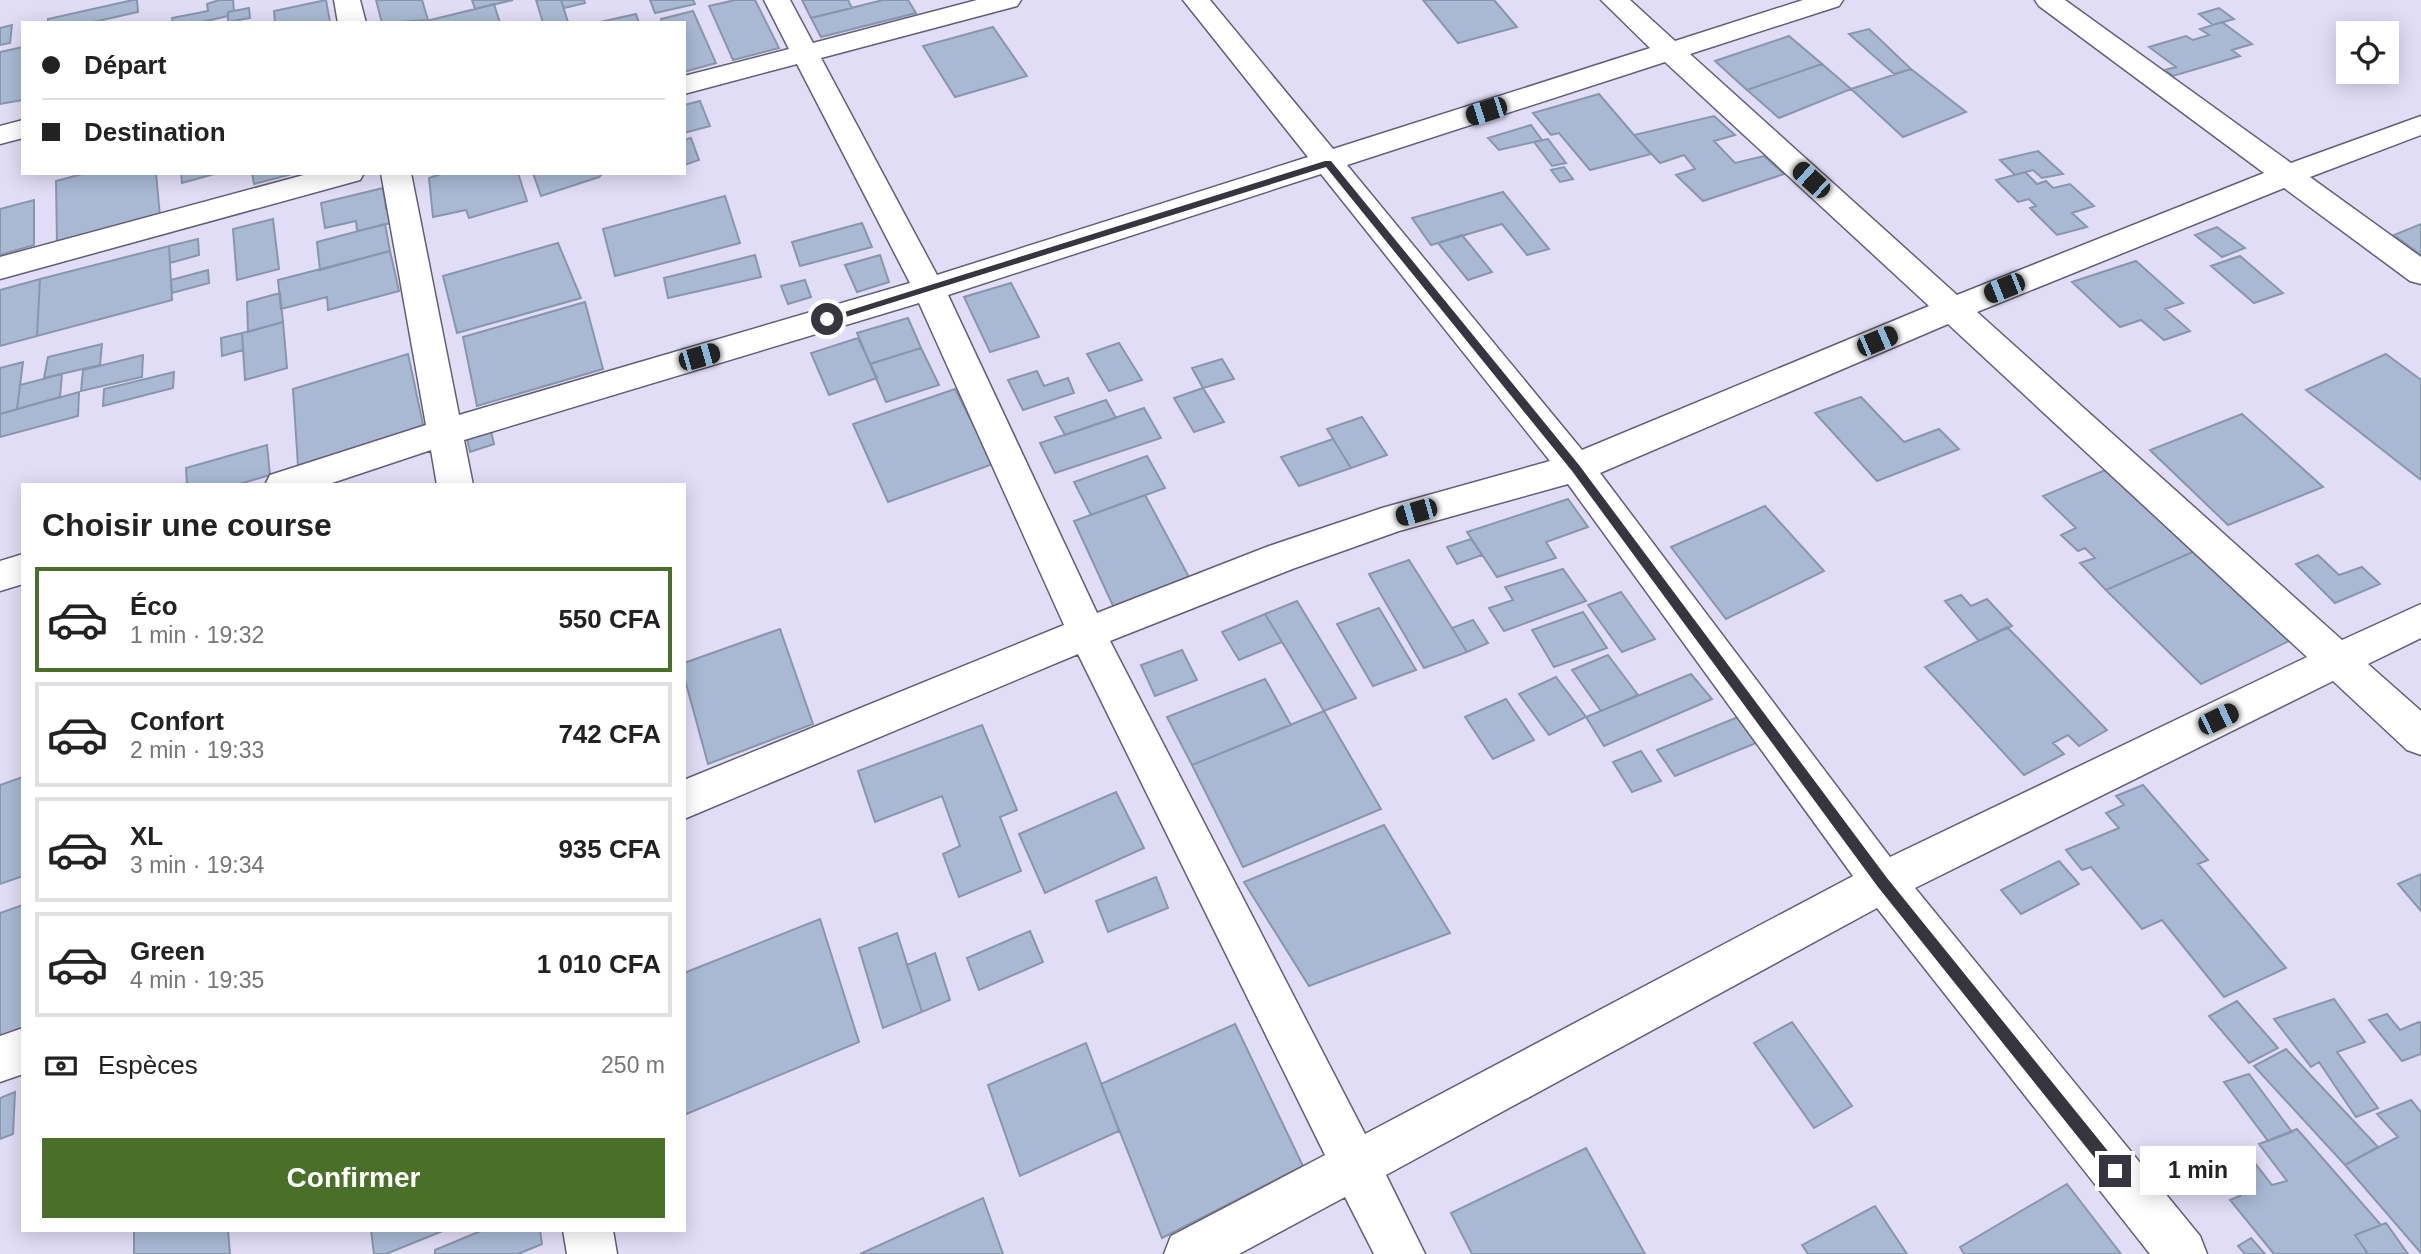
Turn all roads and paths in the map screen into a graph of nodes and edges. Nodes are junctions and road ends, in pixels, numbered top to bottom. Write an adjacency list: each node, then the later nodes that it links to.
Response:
1 (347, 0): 8 (street)
2 (777, 0): 10 (street)
3 (1008, 0): 10 (street)
4 (1196, 0): 15 (street)
5 (1614, 0): 9 (street)
6 (1830, 0): 9 (street)
7 (2048, 0): 16 (street)
8 (352, 21)
9 (1669, 50): 15 (street); 22 (street)
10 (804, 53): 11 (street); 21 (street)
11 (686, 84)
12 (2421, 125): 16 (street)
13 (21, 130): 14 (street)
14 (0, 135)
15 (1328, 163): 21 (street); 24 (street)
16 (2287, 174): 20 (street); 22 (street)
17 (342, 175): 19 (street)
18 (396, 175): 23 (street)
19 (0, 268)
20 (2421, 273)
21 (929, 289): 23 (street); 30 (street)
22 (1953, 309): 24 (street); 31 (street)
23 (445, 432): 25 (street); 26 (street)
24 (1576, 468): 30 (street); 34 (street)
25 (289, 483)
26 (455, 483)
27 (21, 570): 28 (street)
28 (0, 576)
29 (2421, 620): 31 (street)
30 (1087, 633): 33 (street); 37 (street)
31 (2338, 661): 32 (street); 34 (street)
32 (2421, 737)
33 (686, 799)
34 (1883, 882): 37 (street); 42 (street)
35 (21, 1052): 36 (street)
36 (0, 1059)
37 (1356, 1167): 40 (street); 41 (street)
38 (588, 1232): 39 (street)
39 (592, 1254)
40 (1189, 1254)
41 (1400, 1254)
42 (2182, 1254)

